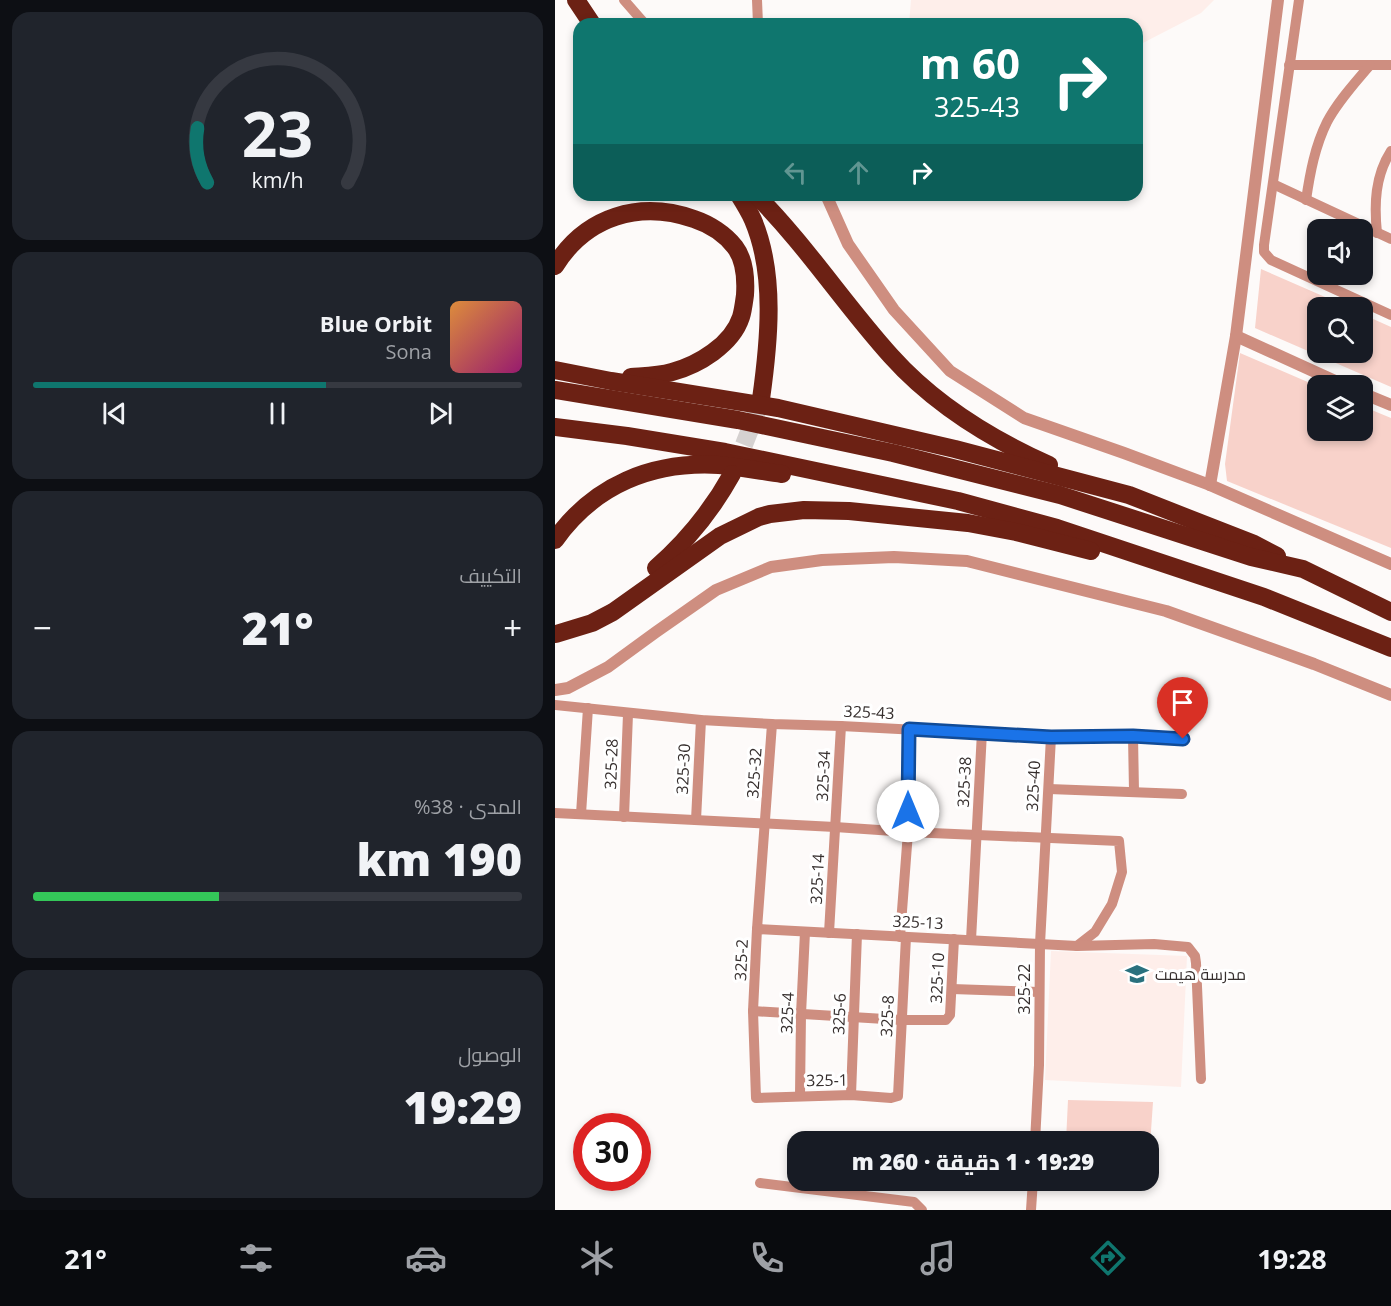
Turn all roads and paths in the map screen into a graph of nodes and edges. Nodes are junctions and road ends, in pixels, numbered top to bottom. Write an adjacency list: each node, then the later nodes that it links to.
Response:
1 (576, 0): 6 (highway)
2 (624, 0): 7 (street)
3 (757, 0): 8 (street)
4 (1278, 0): 22 (street)
5 (1299, 0): 11 (street)
6 (588, 18)
7 (640, 18)
8 (758, 18)
9 (1370, 65): 10 (street); 11 (street); 14 (street)
10 (1391, 65)
11 (1289, 66): 13 (street)
12 (1391, 151): 18 (street)
13 (1273, 184): 14 (street); 21 (street)
14 (1306, 200): 18 (street)
15 (742, 201): 28 (highway)
16 (761, 201): 35 (highway)
17 (828, 201): 34 (street)
18 (1377, 233): 19 (street)
19 (1391, 239)
20 (555, 266): 25 (highway)
21 (1391, 315)
22 (1236, 336): 24 (street); 34 (street)
23 (555, 370): 25 (highway)
24 (1322, 375)
25 (587, 376): 28 (highway)
26 (555, 390): 38 (highway)
27 (1373, 398): 29 (street)
28 (752, 401): 35 (highway)
29 (1391, 405)
30 (555, 427): 32 (highway)
31 (555, 435): 32 (highway)
32 (627, 436): 33 (highway)
33 (725, 464): 36 (highway); 39 (highway); 41 (highway)
34 (1210, 485): 37 (street)
35 (1120, 492): 38 (highway)
36 (555, 540)
37 (1391, 564)
38 (1303, 569): 40 (highway)
39 (1264, 597): 41 (highway); 42 (highway)
40 (1391, 612)
41 (555, 634)
42 (1391, 648)
43 (555, 690): 44 (street)
44 (1391, 695)
45 (555, 705): 46 (street, 325-43)
46 (588, 708): 47 (street, 325-43); 60 (street)
47 (628, 714): 48 (street, 325-43); 61 (street, 325-28)
48 (701, 720): 49 (street, 325-43); 62 (street, 325-30)
49 (772, 724): 50 (street, 325-43); 63 (street, 325-32)
50 (841, 726): 51 (street, 325-43); 64 (street, 325-34)
51 (909, 729): 52 (street, 325-43); 65 (street, 325-8)
52 (982, 732): 54 (street, 325-43); 66 (street, 325-38)
53 (1133, 736): 54 (street, 325-43); 55 (street, 325-43); 57 (street)
54 (1051, 737): 56 (street, 325-40)
55 (1183, 739)
56 (1049, 789): 57 (street); 67 (street, 325-40)
57 (1134, 791): 58 (street)
58 (1182, 794)
59 (555, 813): 60 (street)
60 (581, 814): 61 (street)
61 (624, 817): 62 (street)
62 (696, 820): 63 (street)
63 (766, 824): 64 (street); 68 (street, 325-2)
64 (835, 827): 65 (street); 70 (street, 325-14)
65 (908, 832): 66 (street); 72 (street, 325-8)
66 (977, 834): 67 (street); 74 (street, 325-38)
67 (1046, 837): 75 (street, 325-22); 76 (street)
68 (757, 929): 69 (street, 325-13); 79 (street, 325-2)
69 (805, 932): 70 (street, 325-13); 80 (street, 325-4)
70 (829, 933): 71 (street, 325-13)
71 (857, 934): 72 (street, 325-13); 81 (street, 325-6)
72 (903, 937): 73 (street, 325-13); 82 (street, 325-8)
73 (954, 939): 74 (street, 325-13); 77 (street, 325-10)
74 (971, 940): 75 (street, 325-13)
75 (1040, 944): 76 (street, 325-13); 78 (street, 325-22)
76 (1077, 946): 83 (street, 325-13)
77 (952, 989): 78 (street); 82 (street, 325-10)
78 (1039, 992): 88 (street, 325-22)
79 (753, 1011): 80 (street); 87 (street, 325-2)
80 (801, 1014): 81 (street); 85 (street, 325-4)
81 (853, 1017): 82 (street); 84 (street, 325-6)
82 (901, 1020): 86 (street, 325-8)
83 (1201, 1079)
84 (851, 1095): 85 (street, 325-1); 86 (street, 325-1)
85 (800, 1096): 87 (street, 325-1)
86 (898, 1096)
87 (756, 1098)
88 (1036, 1131)
89 (760, 1183): 91 (street)
90 (1032, 1191): 92 (street)
91 (922, 1210)
92 (1031, 1210)

